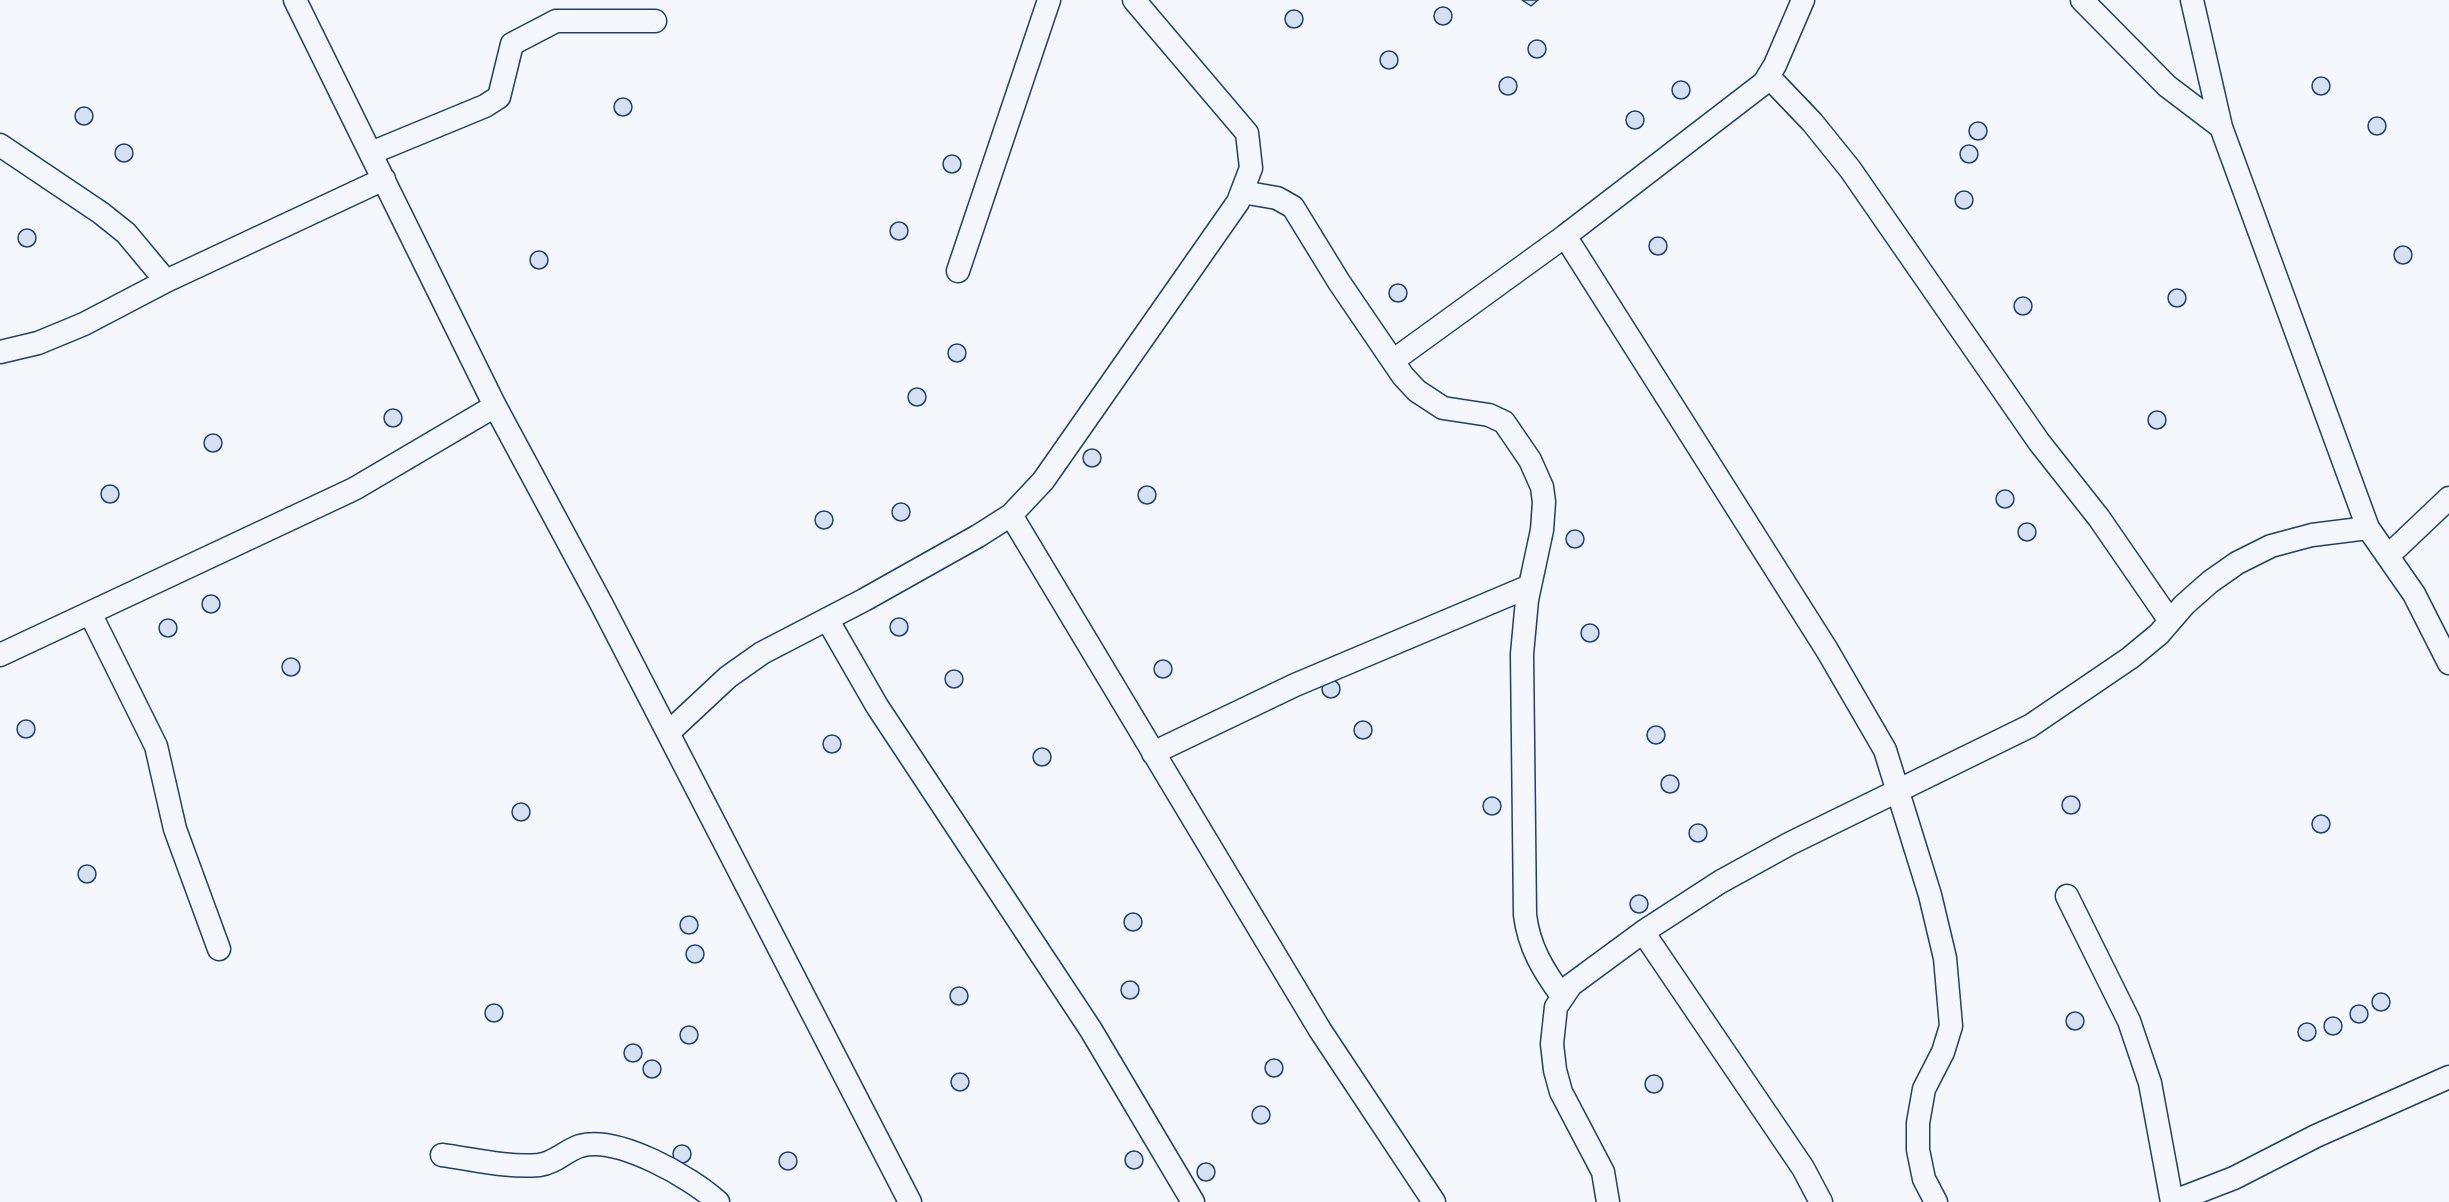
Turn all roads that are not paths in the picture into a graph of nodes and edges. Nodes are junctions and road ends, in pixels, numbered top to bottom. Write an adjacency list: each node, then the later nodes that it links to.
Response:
1 (295, 0): 11 (street)
2 (1049, 0): 15 (street)
3 (1134, 0): 13 (street)
4 (1803, 0): 8 (street)
5 (2082, 0): 9 (street)
6 (2196, 1): 9 (street)
7 (656, 21): 11 (street)
8 (1769, 77): 14 (street); 27 (street)
9 (2220, 127): 22 (street)
10 (0, 145): 16 (street)
11 (371, 153): 12 (street)
12 (384, 179): 16 (street); 19 (street)
13 (1242, 192): 18 (street); 21 (street)
14 (1565, 236): 18 (street); 32 (street)
15 (958, 271)
16 (166, 281): 17 (street)
17 (0, 352)
18 (1394, 360): 24 (street)
19 (495, 406): 25 (street); 30 (street)
20 (2449, 498): 23 (street)
21 (1011, 515): 26 (street); 31 (street)
22 (2368, 528): 23 (street); 27 (street)
23 (2388, 556): 29 (street)
24 (1530, 586): 31 (street); 36 (street)
25 (91, 615): 28 (street); 35 (street)
26 (827, 619): 30 (street); 41 (street)
27 (2170, 621): 32 (street)
28 (0, 655)
29 (2449, 663)
30 (668, 733): 40 (street)
31 (1153, 753): 42 (street)
32 (1897, 790): 34 (street); 45 (street)
33 (2067, 896): 46 (street)
34 (1643, 932): 36 (street); 44 (street)
35 (219, 949)
36 (1562, 996): 43 (street)
37 (2449, 1077): 46 (street)
38 (442, 1155): 39 (street)
39 (718, 1202)
40 (909, 1202)
41 (1193, 1202)
42 (1434, 1202)
43 (1608, 1202)
44 (1821, 1202)
45 (1936, 1202)
46 (2172, 1202)

